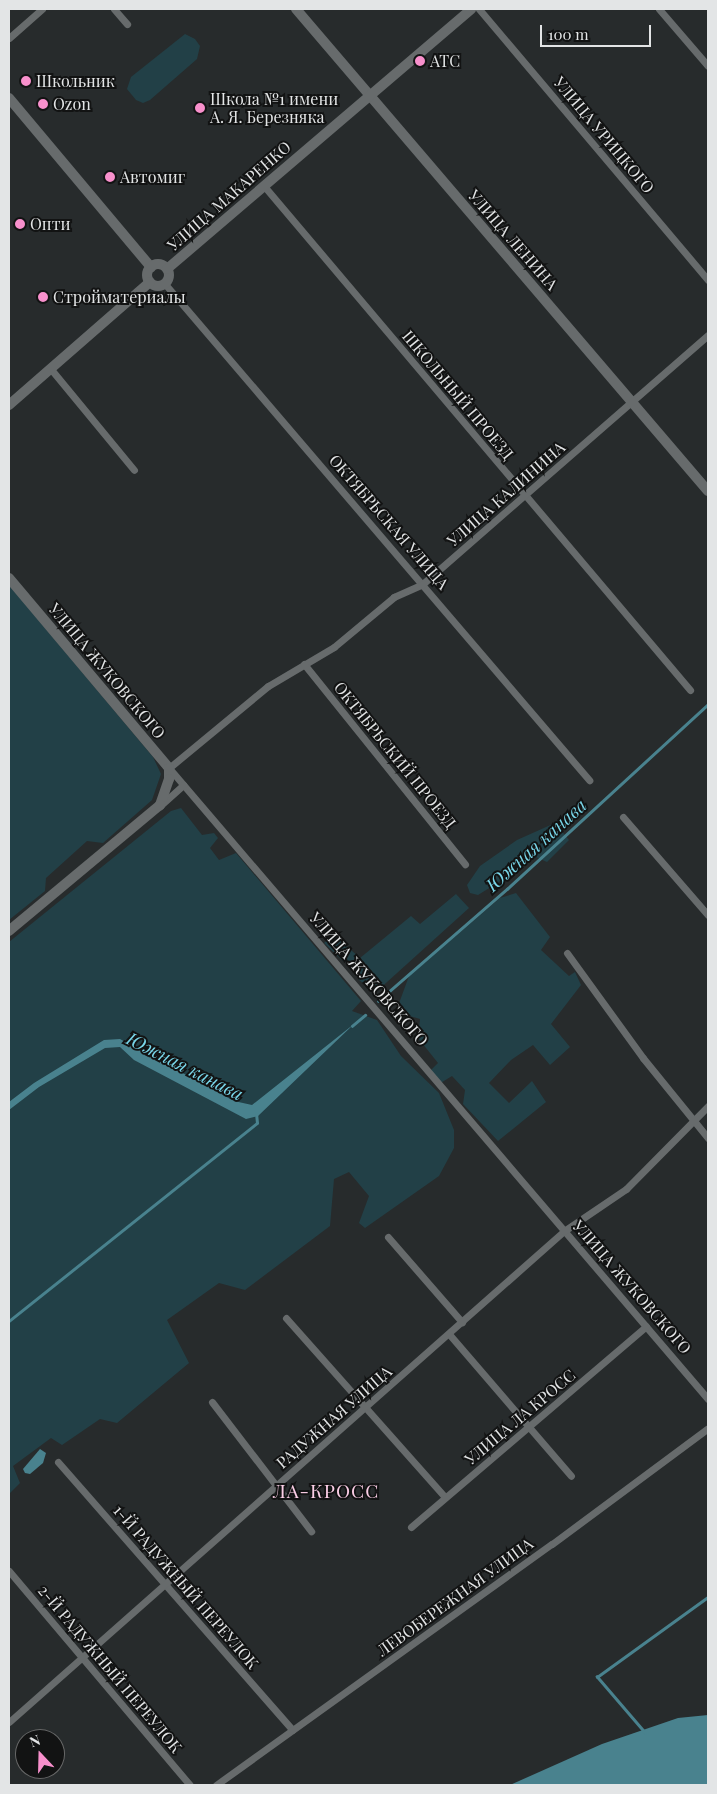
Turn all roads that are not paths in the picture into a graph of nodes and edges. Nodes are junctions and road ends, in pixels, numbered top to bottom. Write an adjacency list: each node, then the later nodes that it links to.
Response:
1 (42, 9): 8 (street)
2 (114, 9): 7 (street)
3 (296, 9): 10 (street, УЛИЦА ЛЕНИНА)
4 (471, 9): 10 (street, УЛИЦА МАКАРЕНКО)
5 (479, 9): 15 (street, УЛИЦА УРИЦКОГО)
6 (659, 9): 9 (street)
7 (127, 24)
8 (9, 38)
9 (708, 66)
10 (369, 96): 12 (street, УЛИЦА МАКАРЕНКО); 20 (street, УЛИЦА ЛЕНИНА)
11 (9, 98): 13 (street)
12 (264, 186): 14 (street, УЛИЦА МАКАРЕНКО); 24 (street, ШКОЛЬНЫЙ ПРОЕЗД)
13 (151, 267): 14 (street); 16 (street)
14 (168, 269): 17 (street)
15 (708, 280)
16 (150, 282): 17 (street); 19 (street)
17 (165, 284): 26 (street, ОКТЯБРЬСКАЯ УЛИЦА)
18 (708, 335): 20 (street, УЛИЦА КАЛИНИНА)
19 (50, 368): 21 (street); 22 (street)
20 (632, 402): 23 (street, УЛИЦА ЛЕНИНА); 24 (street, УЛИЦА КАЛИНИНА)
21 (9, 405)
22 (134, 470)
23 (708, 490)
24 (525, 496): 26 (street, УЛИЦА КАЛИНИНА); 28 (street, ШКОЛЬНЫЙ ПРОЕЗД)
25 (9, 578): 29 (street, УЛИЦА ЖУКОВСКОГО)
26 (423, 584): 27 (street, УЛИЦА КАЛИНИНА); 30 (street, ОКТЯБРЬСКАЯ УЛИЦА)
27 (304, 664): 29 (street, УЛИЦА КАЛИНИНА); 34 (street, ОКТЯБРЬСКИЙ ПРОЕЗД)
28 (690, 690)
29 (169, 768): 31 (street, УЛИЦА ЖУКОВСКОГО); 32 (street)
30 (589, 780)
31 (183, 785): 32 (street); 41 (street, УЛИЦА ЖУКОВСКОГО)
32 (160, 805): 36 (street)
33 (623, 817): 35 (street)
34 (465, 864)
35 (708, 914)
36 (9, 931)
37 (567, 953): 39 (street)
38 (708, 1106): 39 (street, РАДУЖНАЯ УЛИЦА)
39 (692, 1119): 40 (street); 41 (street, РАДУЖНАЯ УЛИЦА)
40 (708, 1138)
41 (564, 1230): 44 (street, РАДУЖНАЯ УЛИЦА); 45 (street, УЛИЦА ЖУКОВСКОГО)
42 (388, 1237): 44 (street)
43 (286, 1318): 49 (street)
44 (462, 1322): 46 (street, РАДУЖНАЯ УЛИЦА)
45 (646, 1326): 47 (street, УЛИЦА ЖУКОВСКОГО); 50 (street, УЛИЦА ЛА КРОСС)
46 (449, 1334): 49 (street, РАДУЖНАЯ УЛИЦА); 50 (street)
47 (708, 1398)
48 (212, 1402): 54 (street)
49 (366, 1408): 54 (street, РАДУЖНАЯ УЛИЦА); 55 (street)
50 (530, 1428): 53 (street); 55 (street, УЛИЦА ЛА КРОСС)
51 (708, 1428): 62 (street, ЛЕВОБЕРЕЖНАЯ УЛИЦА)
52 (58, 1462): 59 (street, 1-Й РАДУЖНЫЙ ПЕРЕУЛОК)
53 (571, 1476)
54 (275, 1486): 57 (street); 59 (street, РАДУЖНАЯ УЛИЦА)
55 (445, 1497): 56 (street, УЛИЦА ЛА КРОСС)
56 (411, 1527)
57 (311, 1531)
58 (9, 1570): 60 (street, 2-Й РАДУЖНЫЙ ПЕРЕУЛОК)
59 (164, 1584): 60 (street, РАДУЖНАЯ УЛИЦА); 62 (street, 1-Й РАДУЖНЫЙ ПЕРЕУЛОК)
60 (82, 1658): 61 (street, РАДУЖНАЯ УЛИЦА); 63 (street, 2-Й РАДУЖНЫЙ ПЕРЕУЛОК)
61 (9, 1722)
62 (293, 1730): 64 (street, ЛЕВОБЕРЕЖНАЯ УЛИЦА)
63 (190, 1785)
64 (216, 1785)

